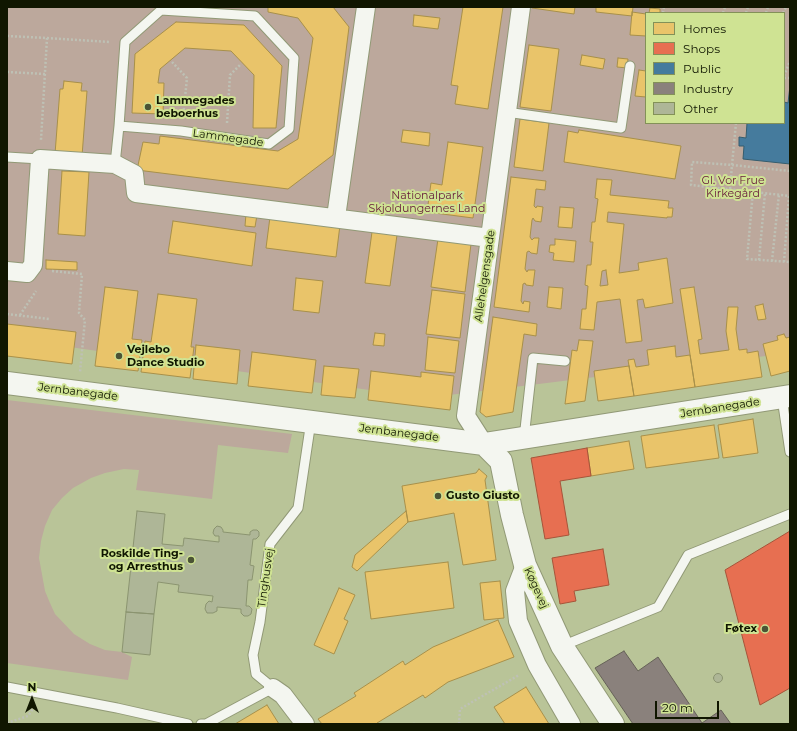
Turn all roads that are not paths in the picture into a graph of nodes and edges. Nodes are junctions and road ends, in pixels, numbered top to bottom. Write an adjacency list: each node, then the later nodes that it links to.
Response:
1 (366, 7): 9 (street)
2 (521, 7): 4 (street, Allehelgensgade)
3 (630, 66): 4 (lane)
4 (506, 112): 10 (street, Allehelgensgade)
5 (119, 126): 5 (lane, Lammegade); 8 (lane)
6 (7, 157): 7 (lane)
7 (40, 159): 8 (street); 11 (street)
8 (115, 164): 9 (street)
9 (336, 217): 10 (street)
10 (490, 238): 17 (street, Allehelgensgade)
11 (7, 271)
12 (565, 361): 16 (lane)
13 (7, 383): 15 (main road, Jernbanegade)
14 (786, 397): 16 (main road, Jernbanegade); 18 (lane)
15 (311, 421): 17 (main road, Jernbanegade); 23 (lane, Tinghusvej)
16 (524, 438): 17 (main road, Jernbanegade)
17 (484, 444): 20 (main road, Køgevej)
18 (790, 452)
19 (790, 514): 21 (lane)
20 (525, 565): 21 (main road, Køgevej); 27 (street)
21 (562, 646): 28 (main road, Køgevej)
22 (7, 687): 24 (lane)
23 (273, 688): 25 (lane); 26 (street)
24 (188, 724)
25 (201, 724)
26 (305, 724)
27 (571, 724)
28 (613, 724)

